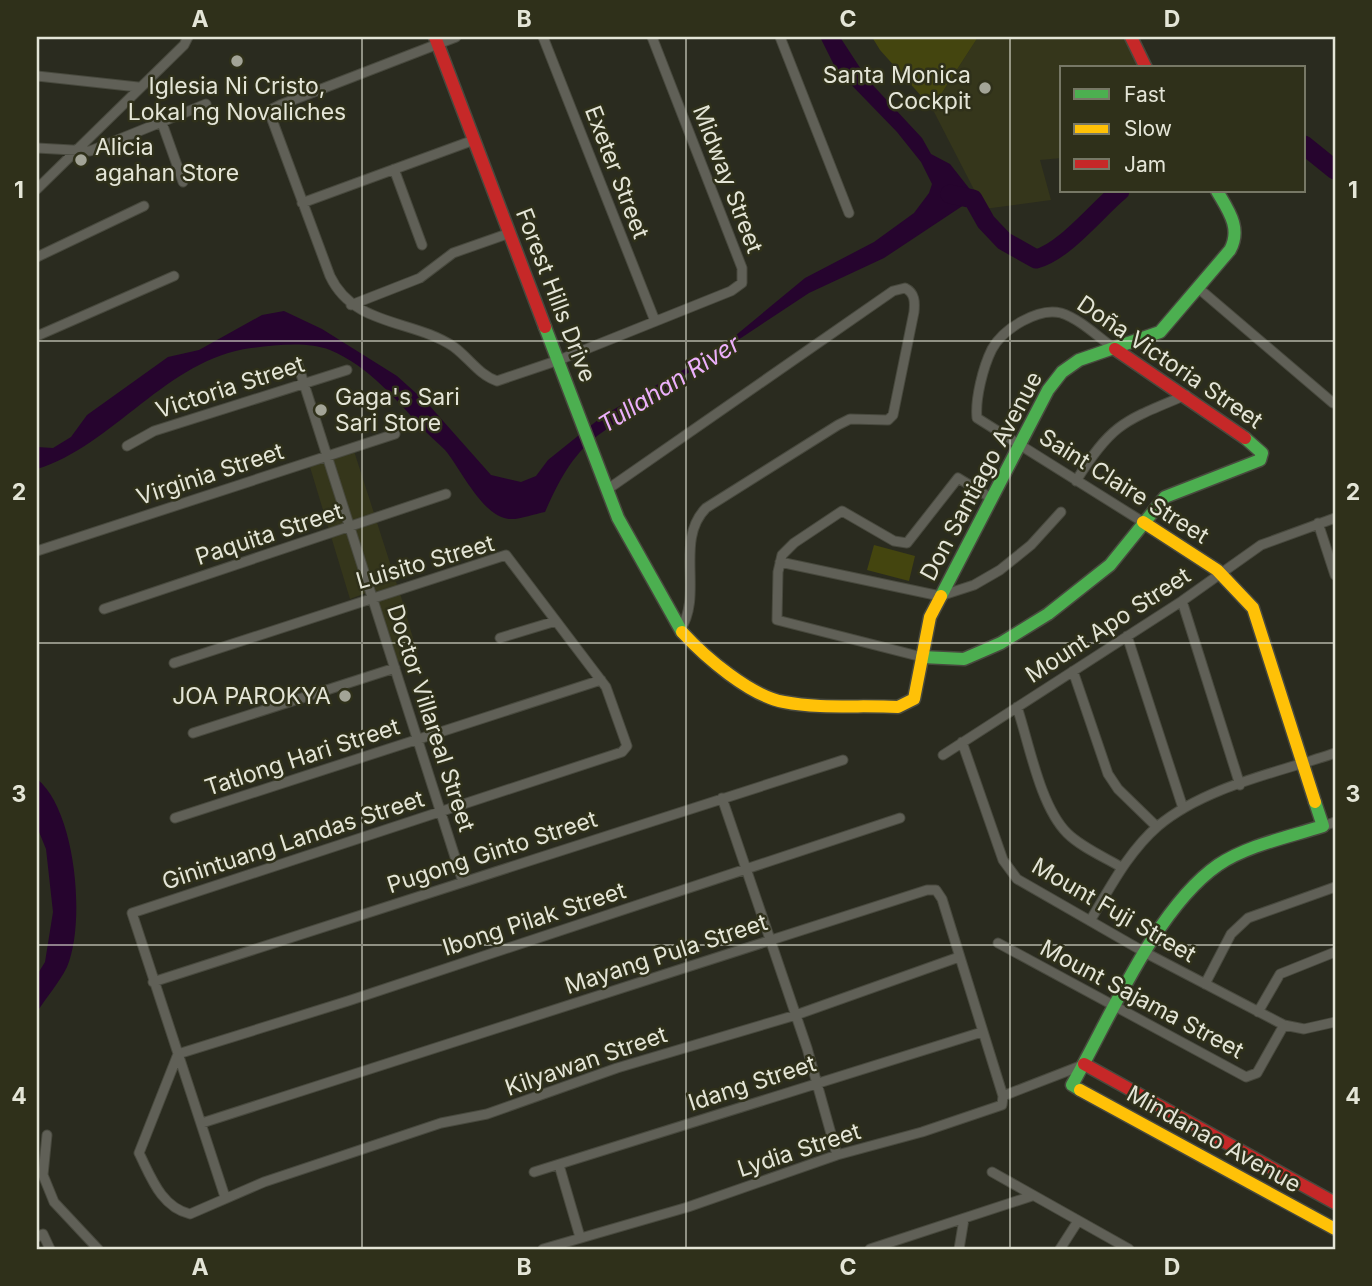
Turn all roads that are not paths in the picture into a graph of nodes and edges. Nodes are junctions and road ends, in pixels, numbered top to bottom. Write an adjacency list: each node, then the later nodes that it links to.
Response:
1 (188, 37): 10 (street)
2 (456, 37): 7 (street)
3 (543, 37): 29 (street, Exeter Street)
4 (652, 37): 29 (street, Midway Street)
5 (780, 37): 22 (street)
6 (1131, 37): 8 (street)
7 (436, 40): 13 (street, Forest Hills Drive); 20 (street)
8 (1145, 66)
9 (37, 76): 10 (street)
10 (138, 87): 15 (street)
11 (206, 104): 12 (street)
12 (162, 123): 15 (street); 17 (street)
13 (474, 140): 16 (street); 23 (street, Forest Hills Drive)
14 (37, 148): 15 (street)
15 (74, 152): 18 (street)
16 (394, 169): 20 (street); 24 (street)
17 (183, 182)
18 (37, 189)
19 (1218, 192): 27 (street, Don Santiago Avenue)
20 (302, 203): 28 (street)
21 (144, 206): 25 (street)
22 (849, 213)
23 (510, 233): 28 (street); 32 (street, Forest Hills Drive)
24 (422, 245)
25 (37, 257)
26 (174, 276): 30 (street)
27 (1197, 287): 31 (street, Don Santiago Avenue); 37 (street)
28 (351, 305): 32 (street, Midway Street)
29 (655, 321): 32 (street, Midway Street)
30 (37, 337)
31 (1115, 349): 36 (street, Doña Victoria Street); 38 (street, Doña Victoria Street); 40 (street, Don Santiago Avenue)
32 (559, 360): 44 (street, Forest Hills Drive)
33 (298, 365): 35 (street, Doctor Villareal Street)
34 (347, 370): 35 (street, Victoria Street)
35 (304, 385): 41 (street, Victoria Street); 42 (street, Doctor Villareal Street)
36 (1185, 395): 43 (street); 49 (street, Doña Victoria Street)
37 (1333, 403)
38 (976, 408): 40 (street, Saint Claire Street)
39 (395, 434): 42 (street, Virginia Street)
40 (1018, 445): 43 (street, Saint Claire Street); 46 (street, Don Santiago Avenue)
41 (127, 446)
42 (327, 456): 51 (street, Doctor Villareal Street); 52 (street, Virginia Street)
43 (1076, 481): 49 (street, Saint Claire Street)
44 (608, 489): 61 (street, Forest Hills Drive); 61 (street)
45 (446, 494): 51 (street, Paquita Street)
46 (991, 498): 53 (street); 57 (street, Don Santiago Avenue)
47 (1061, 512): 57 (street)
48 (1335, 518): 50 (street, Mount Apo Street)
49 (1143, 522): 54 (street, Saint Claire Street); 64 (street)
50 (1318, 523): 54 (street, Mount Apo Street); 55 (street)
51 (350, 528): 56 (street, Doctor Villareal Street); 59 (street, Paquita Street)
52 (37, 551)
53 (780, 562): 57 (street); 64 (street)
54 (1220, 575): 58 (street, Mount Apo Street); 77 (street, Saint Claire Street)
55 (1335, 575)
56 (372, 596): 60 (street, Luisito Street); 65 (street, Luisito Street); 66 (street, Doctor Villareal Street)
57 (940, 596): 64 (street, Don Santiago Avenue)
58 (1182, 601): 62 (street, Mount Apo Street); 78 (street)
59 (104, 609)
60 (556, 621): 63 (street); 68 (street, Luisito Street)
61 (680, 630): 64 (street, Forest Hills Drive)
62 (1127, 636): 67 (street, Mount Apo Street); 80 (street)
63 (500, 638)
64 (922, 657)
65 (174, 663)
66 (395, 668): 70 (street); 71 (street, Doctor Villareal Street)
67 (1073, 671): 69 (street, Mount Apo Street); 85 (street)
68 (601, 680): 71 (street, Tatlong Hari Street); 73 (street, Luisito Street)
69 (1017, 707): 72 (street, Mount Apo Street); 86 (street)
70 (193, 733)
71 (418, 740): 81 (street, Doctor Villareal Street); 82 (street, Tatlong Hari Street)
72 (962, 743): 75 (street, Mount Apo Street); 90 (street, Mount Fuji Street)
73 (626, 750): 81 (street, Ginintuang Landas Street)
74 (1335, 754): 77 (street)
75 (943, 755)
76 (843, 760): 79 (street, Pugong Ginto Street)
77 (1303, 764): 78 (street); 84 (street, Saint Claire Street)
78 (1240, 785): 80 (street)
79 (722, 798): 87 (street); 88 (street, Pugong Ginto Street)
80 (1183, 808): 85 (street)
81 (440, 812): 88 (street, Doctor Villareal Street); 96 (street, Ginintuang Landas Street)
82 (175, 818)
83 (900, 818): 87 (street, Ibong Pilak Street)
84 (1329, 824): 94 (street)
85 (1157, 827): 86 (street)
86 (1121, 867): 90 (street)
87 (746, 869): 91 (street); 104 (street, Ibong Pilak Street)
88 (463, 882): 96 (street, Pugong Ginto Street)
89 (1335, 887): 97 (street)
90 (1090, 921): 94 (street, Mount Fuji Street)
91 (770, 940): 95 (street, Mayang Pula Street); 100 (street); 113 (street, Mayang Pula Street)
92 (998, 943): 98 (street, Mount Sajama Street)
93 (1335, 952): 99 (street)
94 (1146, 953): 97 (street, Mount Fuji Street); 98 (street)
95 (959, 957): 100 (street, Kilyawan Street); 103 (street, Mayang Pula Street)
96 (153, 982): 104 (street)
97 (1205, 984): 99 (street, Mount Fuji Street)
98 (1116, 1006): 102 (street, Mount Sajama Street); 105 (street)
99 (1258, 1012): 102 (street, Mount Fuji Street)
100 (796, 1015): 107 (street); 121 (street, Kilyawan Street)
101 (1335, 1021): 102 (street)
102 (1284, 1025)
103 (982, 1032): 107 (street, Idang Street); 110 (street, Mayang Pula Street)
104 (178, 1054): 113 (street); 121 (street, Kilyawan Street)
105 (1084, 1064): 106 (street, Lydia Street); 108 (street); 109 (street, Mindanao Avenue)
106 (1057, 1077): 108 (street); 110 (street, Lydia Street)
107 (816, 1082): 116 (street); 117 (street, Idang Street)
108 (1072, 1085): 112 (street, Mindanao Avenue)
109 (1125, 1086): 111 (street, Mindanao Avenue); 112 (street)
110 (1003, 1096): 116 (street, Lydia Street)
111 (1152, 1102): 114 (street); 122 (street, Mindanao Avenue)
112 (1114, 1108): 114 (street, Mindanao Avenue)
113 (202, 1123): 121 (street)
114 (1141, 1123): 125 (street, Mindanao Avenue)
115 (47, 1135): 129 (street)
116 (837, 1156): 127 (street, Lydia Street)
117 (559, 1164): 118 (street, Idang Street); 127 (street)
118 (534, 1172)
119 (992, 1172): 120 (street)
120 (1032, 1196): 123 (street); 124 (street)
121 (225, 1197)
122 (1335, 1203)
123 (964, 1219): 131 (street); 132 (street)
124 (1078, 1221): 133 (street); 134 (street)
125 (1335, 1229)
126 (37, 1237): 128 (street)
127 (580, 1237): 130 (street, Lydia Street)
128 (50, 1249)
129 (97, 1249)
130 (542, 1249)
131 (870, 1249)
132 (959, 1249)
133 (1060, 1249)
134 (1129, 1249)

